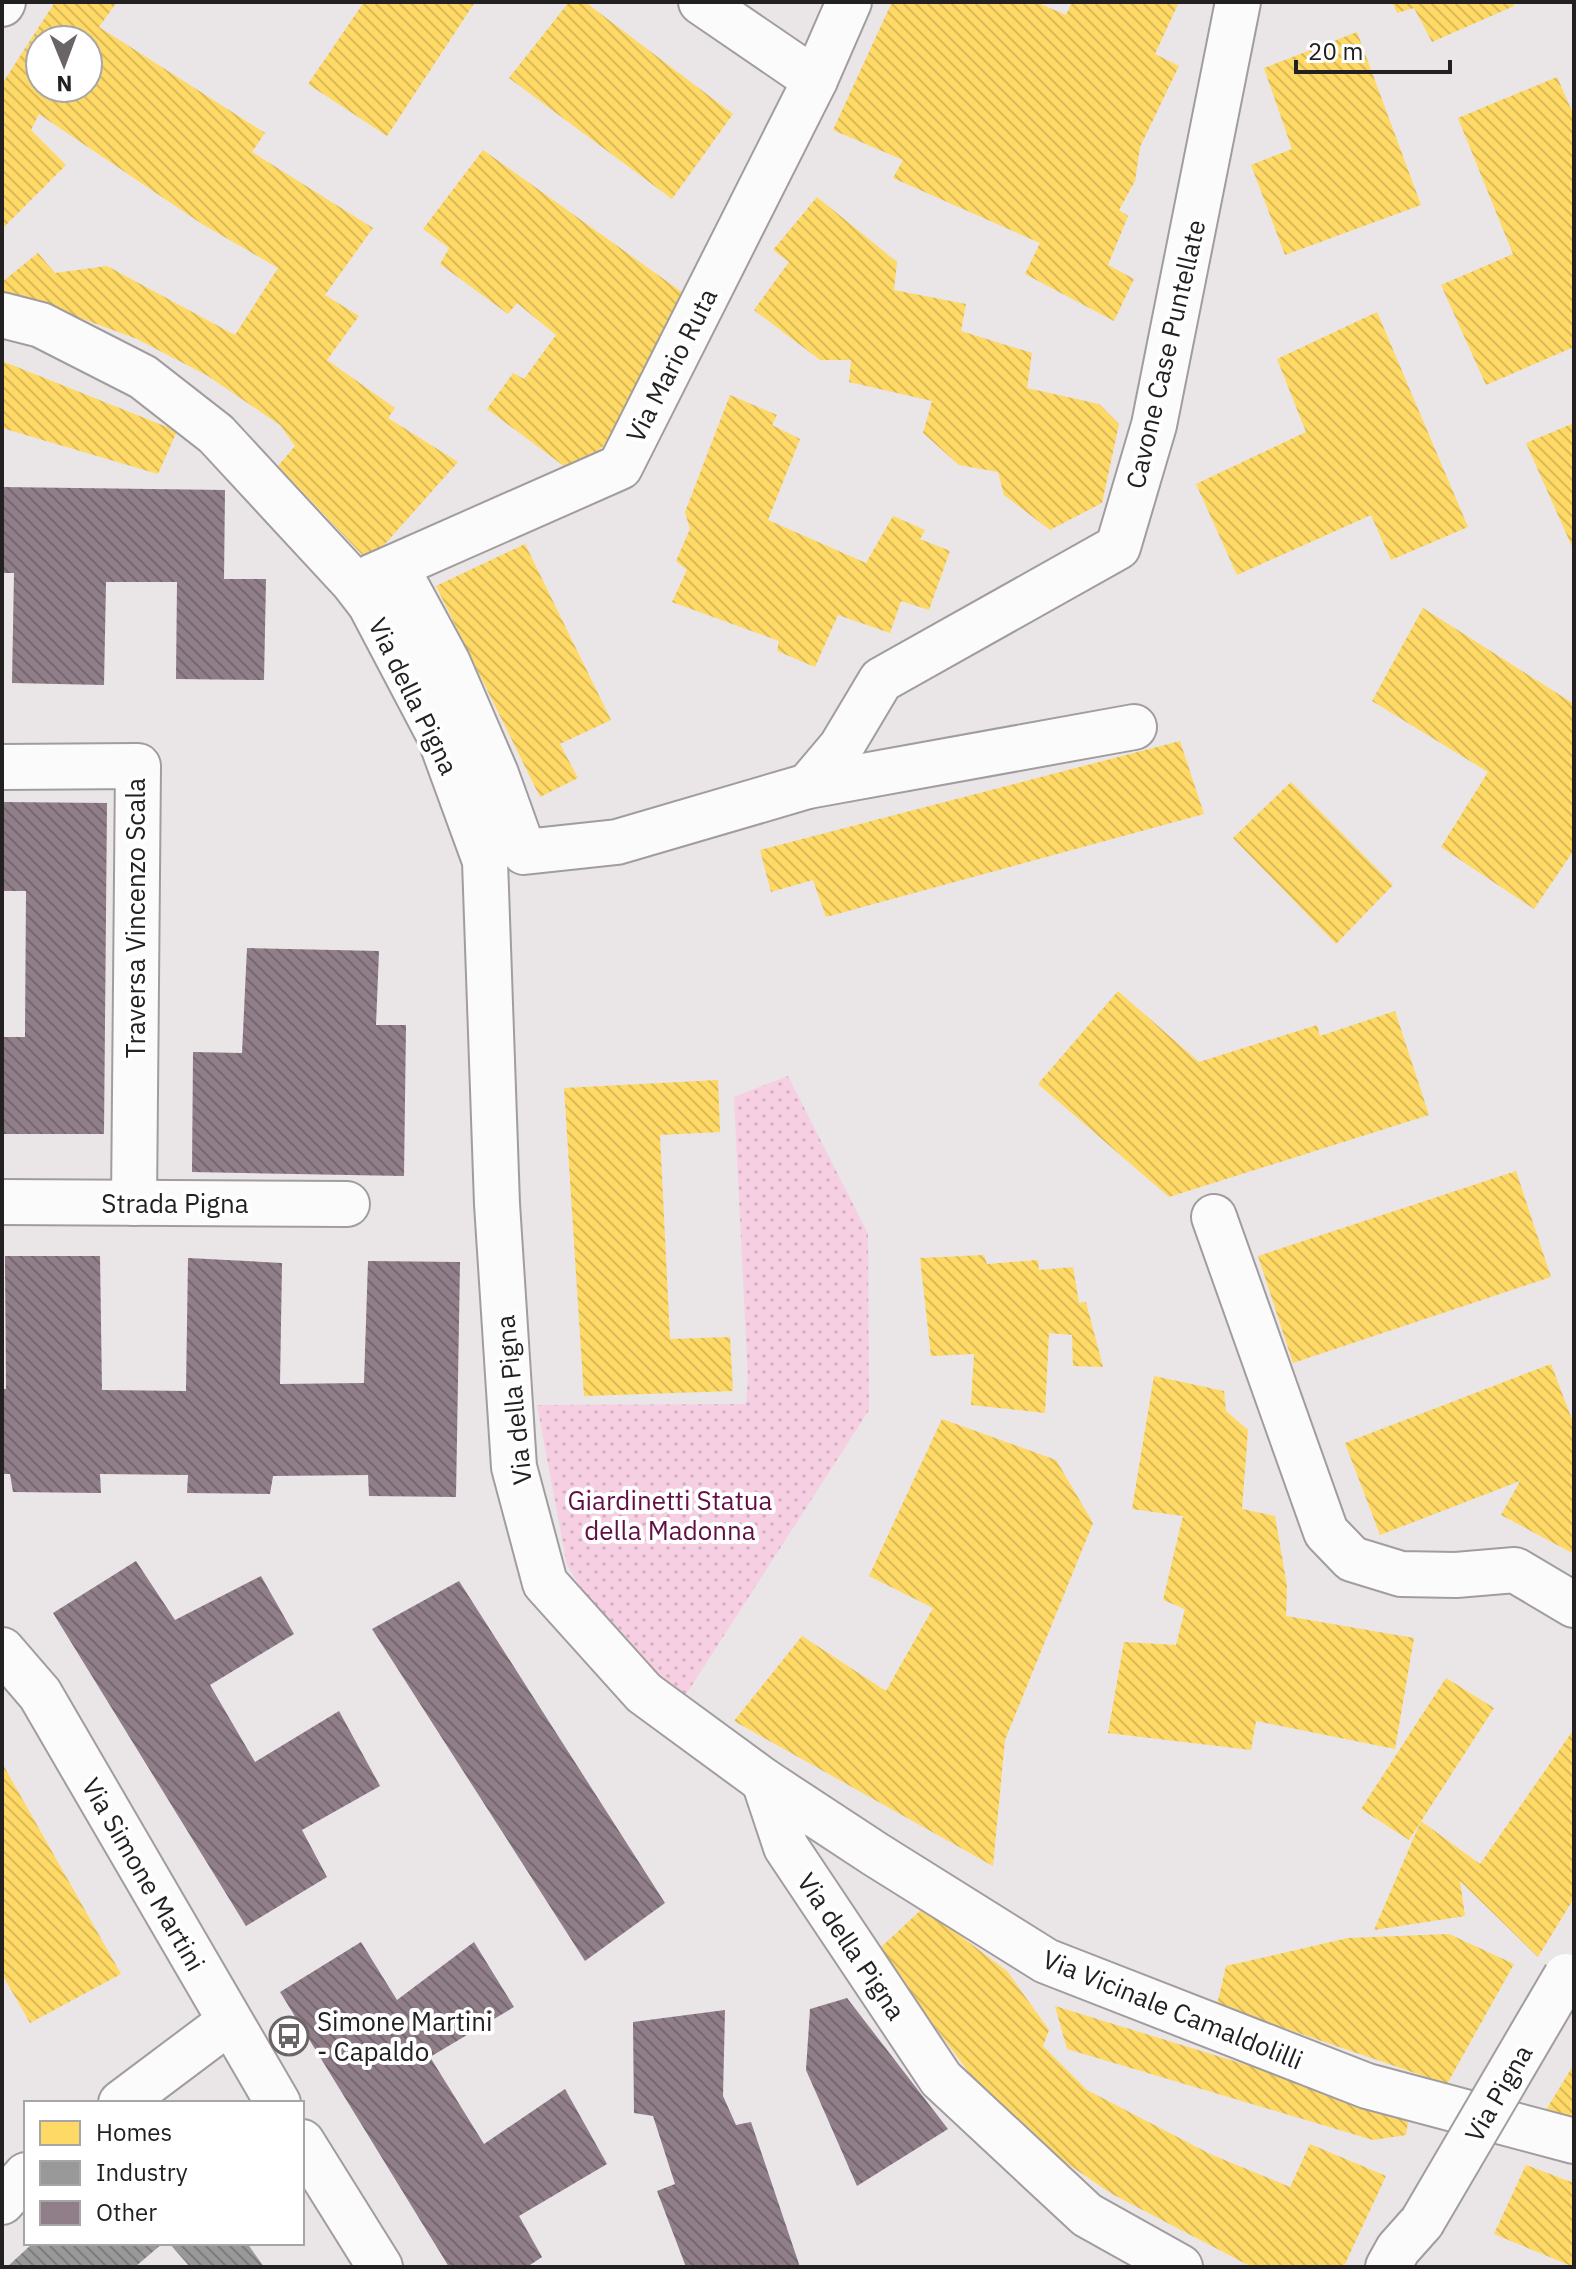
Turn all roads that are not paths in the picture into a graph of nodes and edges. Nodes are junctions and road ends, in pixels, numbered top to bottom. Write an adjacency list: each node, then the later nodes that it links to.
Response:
1 (701, 2): 4 (street)
2 (849, 2): 4 (street, Via Mario Ruta)
3 (1238, 2): 10 (street, Cavone Case Puntellate)
4 (815, 80): 6 (street, Via Mario Ruta)
5 (2, 315): 7 (street, Via della Pigna)
6 (396, 567): 7 (street, Via Mario Ruta); 10 (street)
7 (353, 582): 17 (street, Via della Pigna)
8 (1134, 727): 10 (street)
9 (2, 767): 12 (street, Traversa Vincenzo Scala)
10 (808, 786)
11 (2, 1202): 12 (street, Strada Pigna)
12 (134, 1203): 13 (street, Strada Pigna)
13 (347, 1204)
14 (1214, 1217): 15 (street)
15 (1574, 1605)
16 (2, 1650): 19 (street, Via Simone Martini)
17 (764, 1781): 22 (street, Via Vicinale Camaldolilli); 28 (street, Via della Pigna)
18 (1570, 1970): 26 (street, Via Pigna, bridge)
19 (229, 2022): 20 (street); 21 (street, Via Simone Martini)
20 (124, 2101)
21 (277, 2101)
22 (1574, 2141)
23 (304, 2145): 27 (street)
24 (24, 2177): 25 (street)
25 (2, 2202)
26 (1422, 2222): 29 (street, Via Pigna); 30 (street, Via Pigna)
27 (380, 2267)
28 (1180, 2267)
29 (1388, 2267)
30 (1414, 2267)

